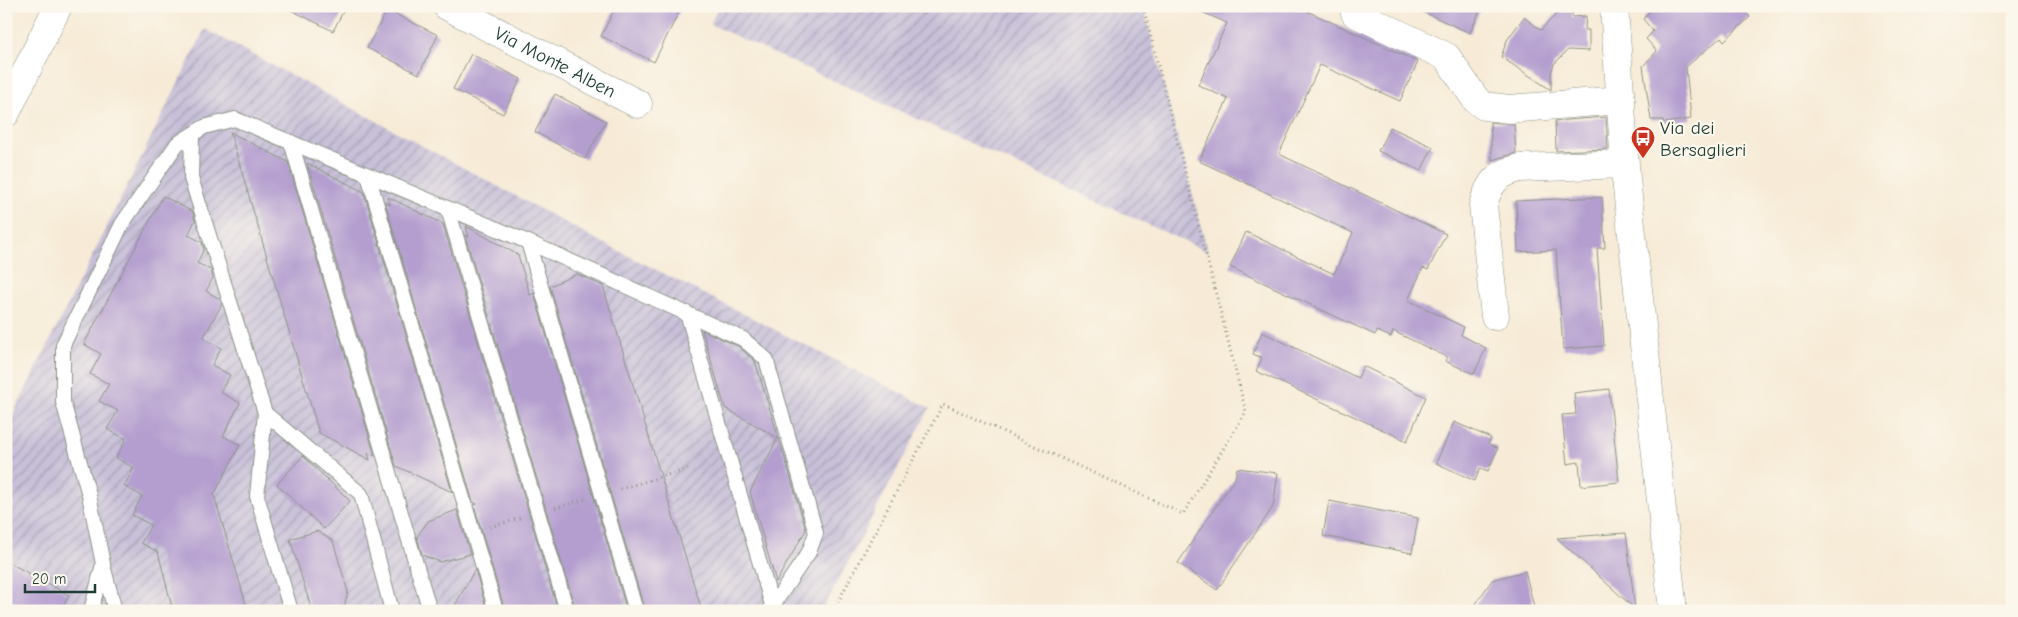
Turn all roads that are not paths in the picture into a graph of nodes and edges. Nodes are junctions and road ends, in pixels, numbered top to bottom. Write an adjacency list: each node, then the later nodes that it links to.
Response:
1 (58, 6): 7 (street)
2 (447, 6): 6 (street, Via Monte Alben)
3 (1614, 6): 5 (street)
4 (1355, 13): 5 (street)
5 (1621, 100): 10 (street)
6 (638, 104)
7 (6, 113)
8 (192, 135): 9 (lane); 16 (lane); 17 (lane)
9 (291, 142): 11 (lane); 23 (lane)
10 (1624, 164): 15 (street); 27 (street)
11 (368, 175): 12 (lane); 24 (lane)
12 (448, 209): 13 (lane); 25 (lane)
13 (528, 242): 14 (lane); 26 (lane)
14 (687, 313): 18 (lane); 18 (lane)
15 (1495, 316)
16 (265, 413): 21 (lane); 22 (lane)
17 (102, 564): 19 (lane); 20 (lane)
18 (770, 608)
19 (91, 611)
20 (116, 611)
21 (291, 611)
22 (392, 611)
23 (430, 611)
24 (496, 611)
25 (567, 611)
26 (636, 611)
27 (1673, 611)

